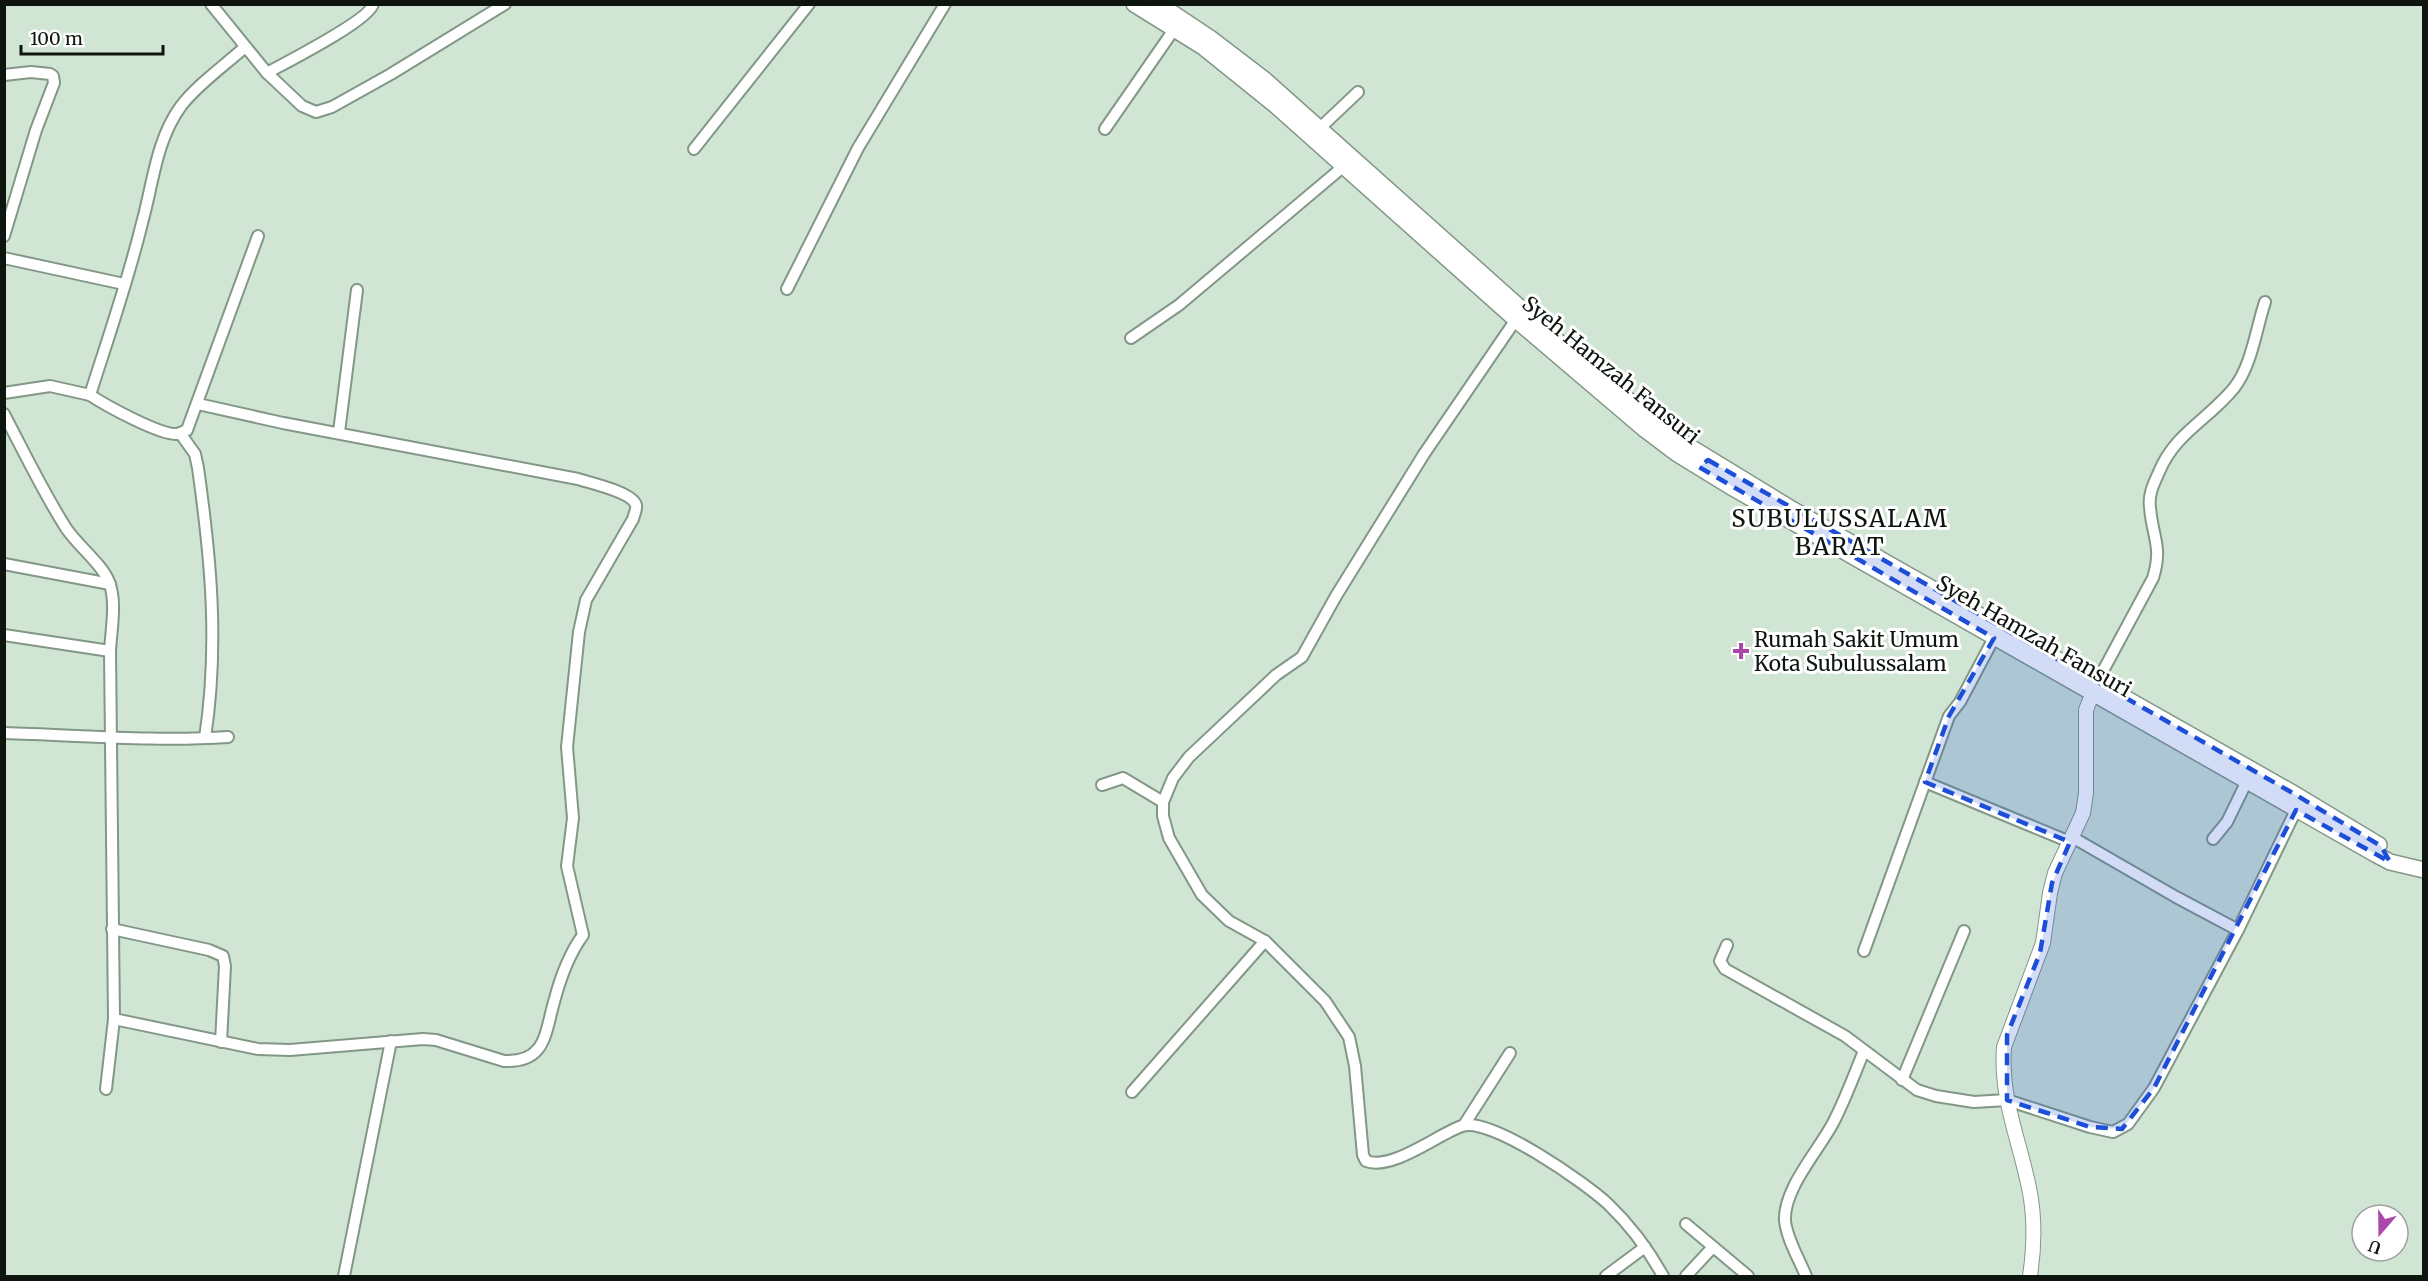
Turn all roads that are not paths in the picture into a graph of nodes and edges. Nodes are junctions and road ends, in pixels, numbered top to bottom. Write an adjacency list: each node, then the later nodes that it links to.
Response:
1 (211, 4): 9 (street)
2 (374, 4): 10 (street)
3 (504, 4): 10 (street)
4 (809, 4): 15 (street)
5 (945, 4): 21 (street)
6 (1134, 4): 7 (main road, Syeh Hamzah Fansuri)
7 (1156, 8): 8 (main road, Syeh Hamzah Fansuri); 13 (main road, Syeh Hamzah Fansuri)
8 (1175, 28): 14 (street); 16 (main road, Syeh Hamzah Fansuri)
9 (246, 47): 10 (street); 20 (street)
10 (267, 73)
11 (4, 75): 17 (street)
12 (1358, 92): 13 (street)
13 (1320, 128): 24 (main road, Syeh Hamzah Fansuri)
14 (1105, 129)
15 (694, 148)
16 (1344, 166): 24 (main road, Syeh Hamzah Fansuri); 25 (street)
17 (4, 236)
18 (258, 236): 28 (street)
19 (4, 258): 20 (street)
20 (124, 284): 27 (street)
21 (786, 289)
22 (357, 290): 30 (street)
23 (2265, 302): 38 (street)
24 (1520, 315): 32 (main road, Syeh Hamzah Fansuri); 46 (street)
25 (1131, 338)
26 (4, 393): 27 (street)
27 (90, 395): 31 (street)
28 (198, 404): 30 (street); 31 (street)
29 (4, 414): 34 (street)
30 (339, 432): 59 (street)
31 (180, 433): 42 (street)
32 (1703, 464): 36 (main road, Syeh Hamzah Fansuri); 38 (main road, Syeh Hamzah Fansuri)
33 (4, 564): 34 (street)
34 (110, 584): 37 (street)
35 (4, 634): 37 (street)
36 (1994, 638): 38 (main road, Syeh Hamzah Fansuri); 44 (street)
37 (110, 651): 40 (street)
38 (2095, 688): 43 (main road, Syeh Hamzah Fansuri); 49 (street); 50 (main road, Syeh Hamzah Fansuri)
39 (4, 733): 40 (street)
40 (112, 737): 42 (street); 52 (street)
41 (228, 737): 42 (street)
42 (205, 738)
43 (2247, 781): 47 (main road, Syeh Hamzah Fansuri); 48 (street)
44 (1925, 782): 49 (street); 57 (street)
45 (1102, 785): 46 (street)
46 (1163, 802): 55 (street)
47 (2296, 810): 50 (main road, Syeh Hamzah Fansuri); 53 (street)
48 (2213, 839)
49 (2071, 840): 53 (street); 66 (street)
50 (2390, 862): 51 (main road, Syeh Hamzah Fansuri)
51 (2424, 870)
52 (112, 928): 58 (street); 60 (street)
53 (2238, 930): 66 (street)
54 (1964, 931): 63 (street)
55 (1265, 941): 65 (street); 67 (street)
56 (1727, 945): 61 (street)
57 (1864, 951)
58 (114, 1019): 60 (street); 64 (street)
59 (391, 1041): 60 (street); 71 (street)
60 (221, 1042)
61 (1864, 1051): 63 (street); 76 (street)
62 (1510, 1053): 67 (street)
63 (1902, 1080): 66 (street)
64 (106, 1089)
65 (1132, 1092)
66 (2007, 1100): 77 (street)
67 (1464, 1125): 69 (street)
68 (1686, 1224): 70 (street)
69 (1645, 1247): 72 (street); 73 (street)
70 (1713, 1247): 74 (street); 75 (street)
71 (344, 1276)
72 (1606, 1276)
73 (1663, 1276)
74 (1686, 1276)
75 (1748, 1276)
76 (1806, 1276)
77 (2030, 1276)

